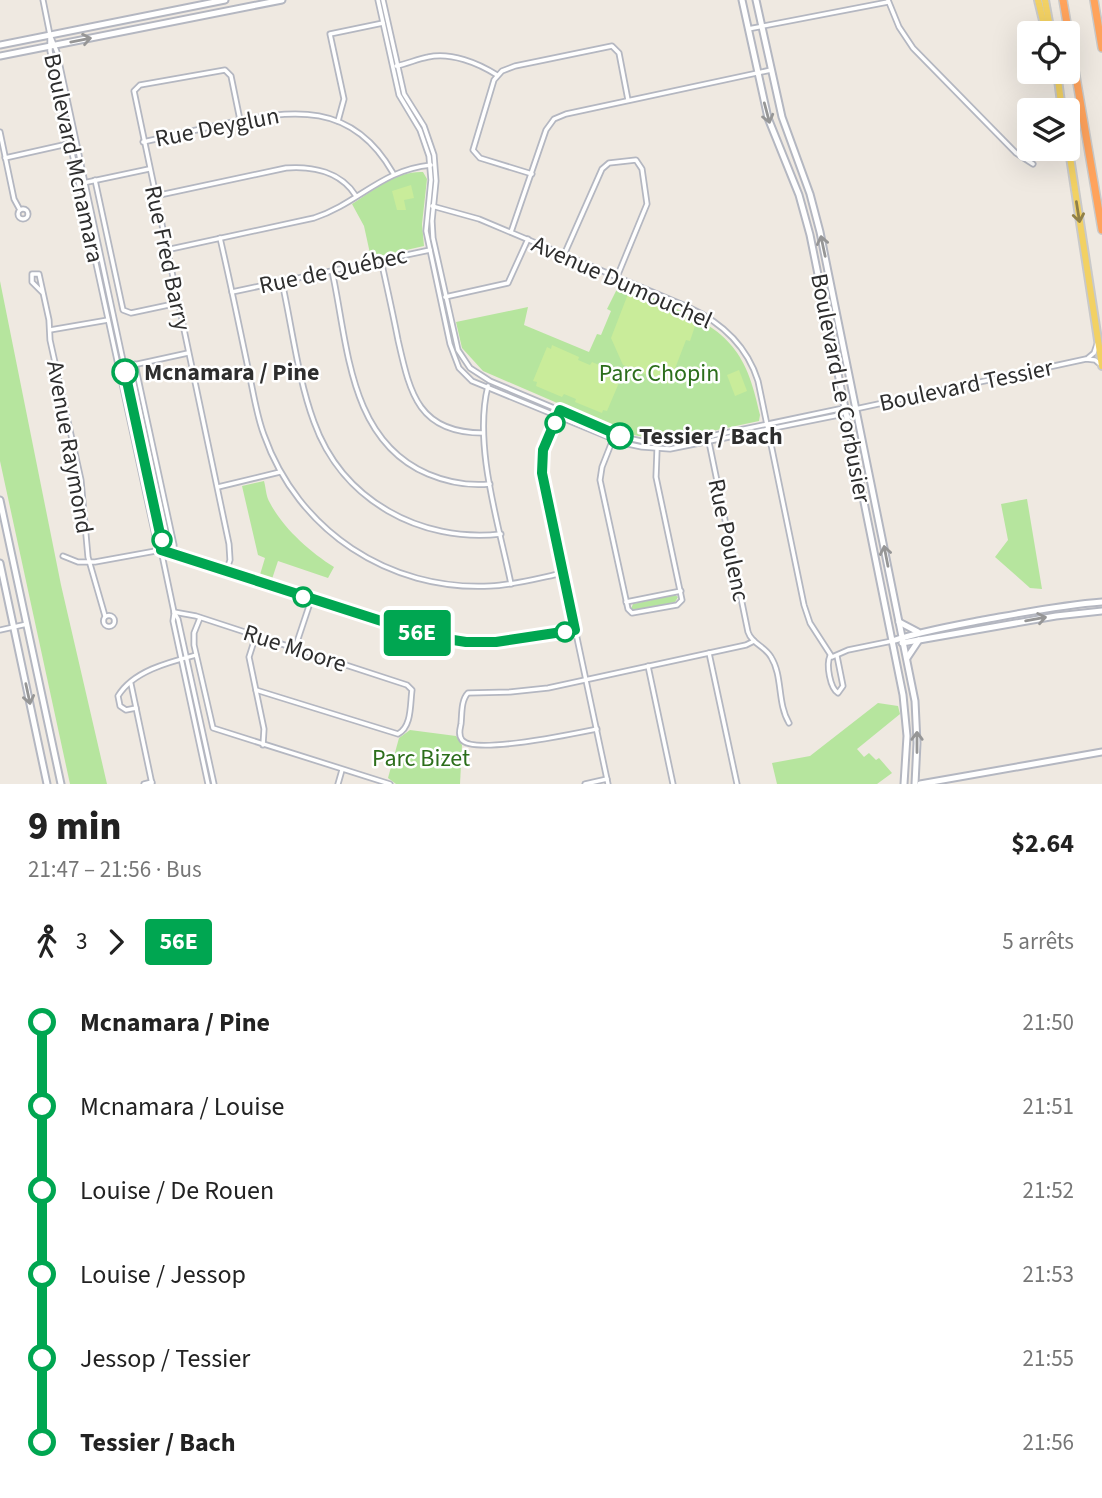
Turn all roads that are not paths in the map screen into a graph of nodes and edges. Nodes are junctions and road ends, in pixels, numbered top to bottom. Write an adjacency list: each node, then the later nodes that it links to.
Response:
1 (43, 0): 18 (street, Boulevard Mcnamara)
2 (225, 0): 18 (street)
3 (282, 0): 20 (street, one-way to 3)
4 (378, 0): 15 (street, Boulevard Tessier)
5 (383, 0): 15 (street, Boulevard Tessier)
6 (742, 0): 17 (street, Boulevard Le Corbusier)
7 (756, 0): 16 (street, Boulevard Le Corbusier)
8 (1038, 0): 13 (main road)
9 (1045, 0): 14 (main road)
10 (1063, 0): 46 (highway)
11 (1094, 0): 21 (highway)
12 (888, 1): 16 (street); 36 (street)
13 (1044, 21)
14 (1047, 21)
15 (386, 23): 23 (street, Boulevard Tessier); 29 (street)
16 (762, 27): 17 (street); 24 (street, Boulevard Le Corbusier)
17 (748, 29): 25 (street, Boulevard Le Corbusier)
18 (50, 35): 19 (street); 20 (street, Boulevard Mcnamara)
19 (0, 45)
20 (52, 45): 22 (street); 32 (street, Boulevard Mcnamara)
21 (1102, 48)
22 (0, 56)
23 (395, 66): 26 (street); 35 (street, Boulevard Tessier)
24 (771, 70): 25 (street); 70 (street, Boulevard Le Corbusier, one-way to 24)
25 (758, 73): 27 (street); 71 (street, Boulevard Le Corbusier, one-way to 71)
26 (497, 75): 27 (street); 39 (street)
27 (628, 100): 39 (street)
28 (240, 120): 29 (street, Rue Deyglun); 31 (street, Rue Deyglun); 31 (street, Rue Fred Barry)
29 (337, 121): 38 (street, Rue Deyglun)
30 (0, 132): 33 (street)
31 (143, 142): 37 (street, Rue Fred Barry)
32 (73, 143): 33 (street); 41 (street, Boulevard Mcnamara)
33 (5, 158): 45 (street)
34 (1071, 161): 63 (main road, one-way to 63)
35 (432, 164): 38 (street); 44 (street, Boulevard Tessier)
36 (1033, 164)
37 (149, 169): 40 (street); 42 (street, Rue Fred Barry)
38 (393, 173): 43 (street)
39 (532, 174): 47 (street)
40 (95, 180): 41 (street); 60 (street)
41 (82, 183): 61 (street, Boulevard Mcnamara); 68 (street, Boulevard Mcnamara)
42 (155, 195): 43 (street); 51 (street, Rue Fred Barry)
43 (356, 196): 48 (street)
44 (431, 206): 47 (street, Avenue Dumouchel); 50 (street, Boulevard Tessier)
45 (20, 210)
46 (1102, 230)
47 (511, 232): 49 (street, Avenue Dumouchel)
48 (220, 238): 51 (street); 57 (street)
49 (528, 239): 52 (street, Avenue Dumouchel); 59 (street)
50 (433, 249): 53 (street, Rue de Québec); 59 (street, Boulevard Tessier); 69 (street, Boulevard Tessier)
51 (166, 250): 60 (street, Rue Fred Barry)
52 (564, 255): 55 (street, Avenue Dumouchel); 55 (street)
53 (381, 260): 54 (street, Rue de Québec); 74 (street)
54 (332, 271): 56 (street, Rue de Québec); 79 (street)
55 (617, 277): 73 (street, Avenue Dumouchel)
56 (282, 282): 57 (street, Rue de Québec); 82 (street)
57 (232, 292): 78 (street)
58 (43, 293): 58 (street, Avenue Raymond); 62 (street, Avenue Raymond)
59 (445, 297): 69 (street, Boulevard Tessier)
60 (178, 303): 64 (street, Rue Fred Barry)
61 (108, 320): 62 (street, Avenue Raymond); 68 (street, Boulevard Mcnamara)
62 (50, 330): 87 (street, Avenue Raymond)
63 (1098, 342): 65 (street, Boulevard Tessier); 67 (main road)
64 (189, 352): 66 (street); 80 (street, Rue Fred Barry)
65 (1086, 359): 67 (street, Boulevard Tessier); 70 (street, Boulevard Tessier)
66 (135, 364): 68 (street); 84 (street)
67 (1102, 366)
68 (121, 367): 83 (street, Boulevard Mcnamara)
69 (489, 384): 72 (street, Boulevard Tessier); 74 (street)
70 (856, 408): 71 (street, Boulevard Tessier); 99 (street, Boulevard Le Corbusier, one-way to 70)
71 (846, 411): 73 (street, Boulevard Tessier); 109 (street, Boulevard Le Corbusier)
72 (559, 413): 75 (street, Boulevard Tessier); 89 (street)
73 (767, 427): 76 (street, Boulevard Tessier); 113 (street, Avenue Dumouchel)
74 (483, 433): 79 (street)
75 (614, 436): 77 (street, Boulevard Tessier); 94 (street)
76 (709, 440): 77 (street, Boulevard Tessier); 108 (street, Rue Poulenc)
77 (657, 446): 91 (street)
78 (280, 472): 80 (street); 90 (street)
79 (491, 484): 82 (street)
80 (217, 487): 88 (street, Rue Fred Barry)
81 (0, 500): 100 (street)
82 (501, 534): 90 (street)
83 (161, 550): 84 (street); 87 (street); 96 (street, Boulevard Mcnamara)
84 (172, 554): 88 (street)
85 (63, 556): 87 (street)
86 (0, 563): 101 (street)
87 (90, 563): 97 (street, Avenue Raymond)
88 (226, 572): 92 (street)
89 (563, 573): 90 (street); 103 (street)
90 (511, 584)
91 (681, 591): 94 (street); 94 (street)
92 (311, 600): 103 (street); 110 (street)
93 (1102, 602): 104 (street)
94 (626, 603)
95 (1102, 611): 107 (street, one-way to 95)
96 (174, 612): 98 (street, Rue Moore); 115 (street, Boulevard Mcnamara); 117 (street, Boulevard Mcnamara)
97 (105, 616)
98 (201, 617): 105 (street, Rue Moore); 112 (street)
99 (899, 622): 104 (street); 106 (street, Boulevard Le Corbusier)
100 (27, 624): 101 (street); 131 (street)
101 (14, 627): 102 (street); 130 (street, one-way to 130)
102 (0, 630)
103 (575, 630): 119 (street)
104 (919, 632): 106 (street)
105 (256, 635): 110 (street, Rue Moore); 121 (street)
106 (903, 640): 107 (street); 109 (street); 116 (street, Boulevard Le Corbusier)
107 (919, 640): 116 (street)
108 (754, 641): 111 (street); 123 (street, Rue Poulenc)
109 (892, 641): 114 (street); 140 (street, Boulevard Le Corbusier)
110 (295, 648): 121 (street, Rue Moore)
111 (709, 653): 118 (street); 139 (street)
112 (196, 655): 115 (street); 125 (street)
113 (830, 656): 114 (street); 114 (street, Avenue Dumouchel)
114 (837, 656)
115 (187, 657): 117 (street); 134 (street, Boulevard Mcnamara)
116 (906, 658): 141 (street, Boulevard Le Corbusier, one-way to 116)
117 (181, 659): 120 (street); 133 (street, Boulevard Mcnamara)
118 (648, 666): 119 (street); 138 (street)
119 (585, 680): 124 (street); 124 (street)
120 (131, 684): 122 (street); 122 (street)
121 (256, 690): 125 (street)
122 (136, 708): 129 (street)
123 (789, 723)
124 (597, 729): 128 (street)
125 (263, 745): 127 (street)
126 (1102, 752): 141 (street)
127 (342, 770): 135 (street); 136 (street)
128 (608, 782): 137 (street)
129 (152, 783): 132 (street)
130 (47, 784)
131 (61, 784)
132 (144, 784)
133 (208, 784)
134 (214, 784)
135 (338, 784)
136 (390, 784)
137 (585, 784)
138 (673, 784)
139 (737, 784)
140 (904, 784)
141 (917, 784)

